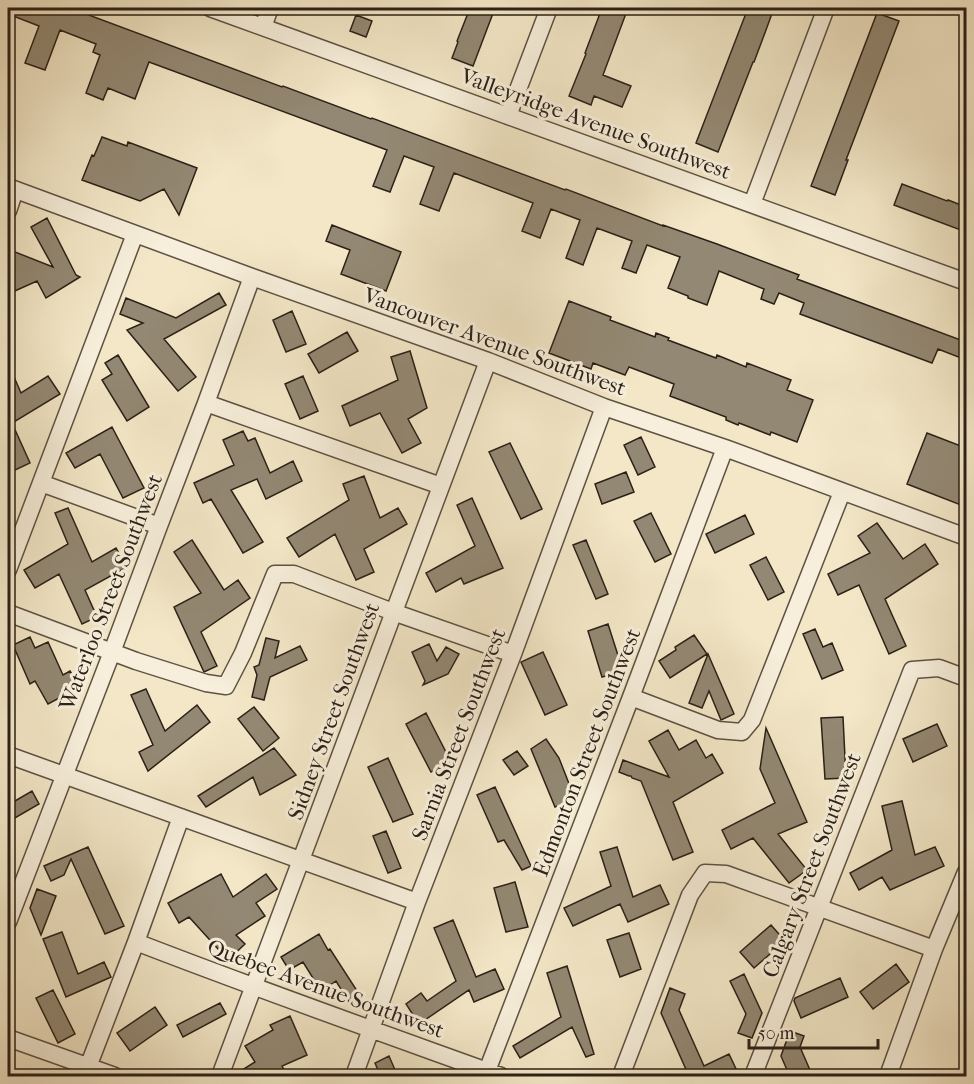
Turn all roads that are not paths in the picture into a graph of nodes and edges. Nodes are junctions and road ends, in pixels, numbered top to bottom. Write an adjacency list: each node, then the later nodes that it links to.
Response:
1 (210, 8): 5 (street, Valleyridge Avenue Southwest)
2 (270, 8): 5 (street)
3 (549, 8): 6 (street)
4 (826, 8): 8 (street)
5 (263, 27): 6 (street, Valleyridge Avenue Southwest)
6 (508, 116): 8 (street, Valleyridge Avenue Southwest)
7 (11, 188): 9 (street); 10 (street, Vancouver Avenue Southwest)
8 (752, 204): 12 (street, Valleyridge Avenue Southwest)
9 (8, 211)
10 (135, 234): 11 (street, Vancouver Avenue Southwest); 17 (street)
11 (252, 277): 13 (street, Vancouver Avenue Southwest); 14 (street, Waterloo Street Southwest)
12 (966, 282)
13 (488, 361): 15 (street, Vancouver Avenue Southwest); 18 (street, Sidney Street Southwest)
14 (206, 403): 18 (street); 20 (street, Waterloo Street Southwest)
15 (604, 407): 16 (street, Vancouver Avenue Southwest); 26 (street, Sarnia Street Southwest)
16 (725, 448): 19 (street, Vancouver Avenue Southwest); 28 (street, Edmonton Street Southwest)
17 (41, 483): 20 (street); 22 (street)
18 (441, 486): 23 (street, Sidney Street Southwest)
19 (842, 492): 21 (street, Vancouver Avenue Southwest); 28 (street)
20 (159, 526): 25 (street, Waterloo Street Southwest)
21 (966, 537)
22 (8, 570)
23 (393, 612): 25 (street); 26 (street); 32 (street, Sidney Street Southwest)
24 (8, 613): 25 (street)
25 (112, 652): 30 (street, Waterloo Street Southwest)
26 (513, 654): 35 (street, Sarnia Street Southwest)
27 (966, 678): 36 (street, Calgary Street Southwest)
28 (631, 697): 44 (street, Edmonton Street Southwest)
29 (8, 755): 30 (street)
30 (65, 775): 31 (street); 34 (street, Waterloo Street Southwest)
31 (181, 817): 32 (street); 38 (street)
32 (301, 861): 35 (street); 40 (street, Sidney Street Southwest)
33 (966, 872): 39 (street)
34 (12, 896): 37 (street, Waterloo Street Southwest)
35 (417, 902): 41 (street, Sarnia Street Southwest)
36 (819, 907): 39 (street); 48 (street); 49 (street, Calgary Street Southwest)
37 (8, 922)
38 (136, 942): 40 (street, Quebec Avenue Southwest); 43 (street)
39 (934, 949): 50 (street)
40 (254, 987): 41 (street, Quebec Avenue Southwest); 46 (street, Sidney Street Southwest)
41 (372, 1028): 44 (street, Quebec Avenue Southwest); 47 (street, Sarnia Street Southwest)
42 (8, 1038): 43 (street)
43 (88, 1067): 45 (street)
44 (494, 1074)
45 (115, 1077)
46 (220, 1077)
47 (354, 1077)
48 (621, 1077)
49 (753, 1077)
50 (888, 1077)

